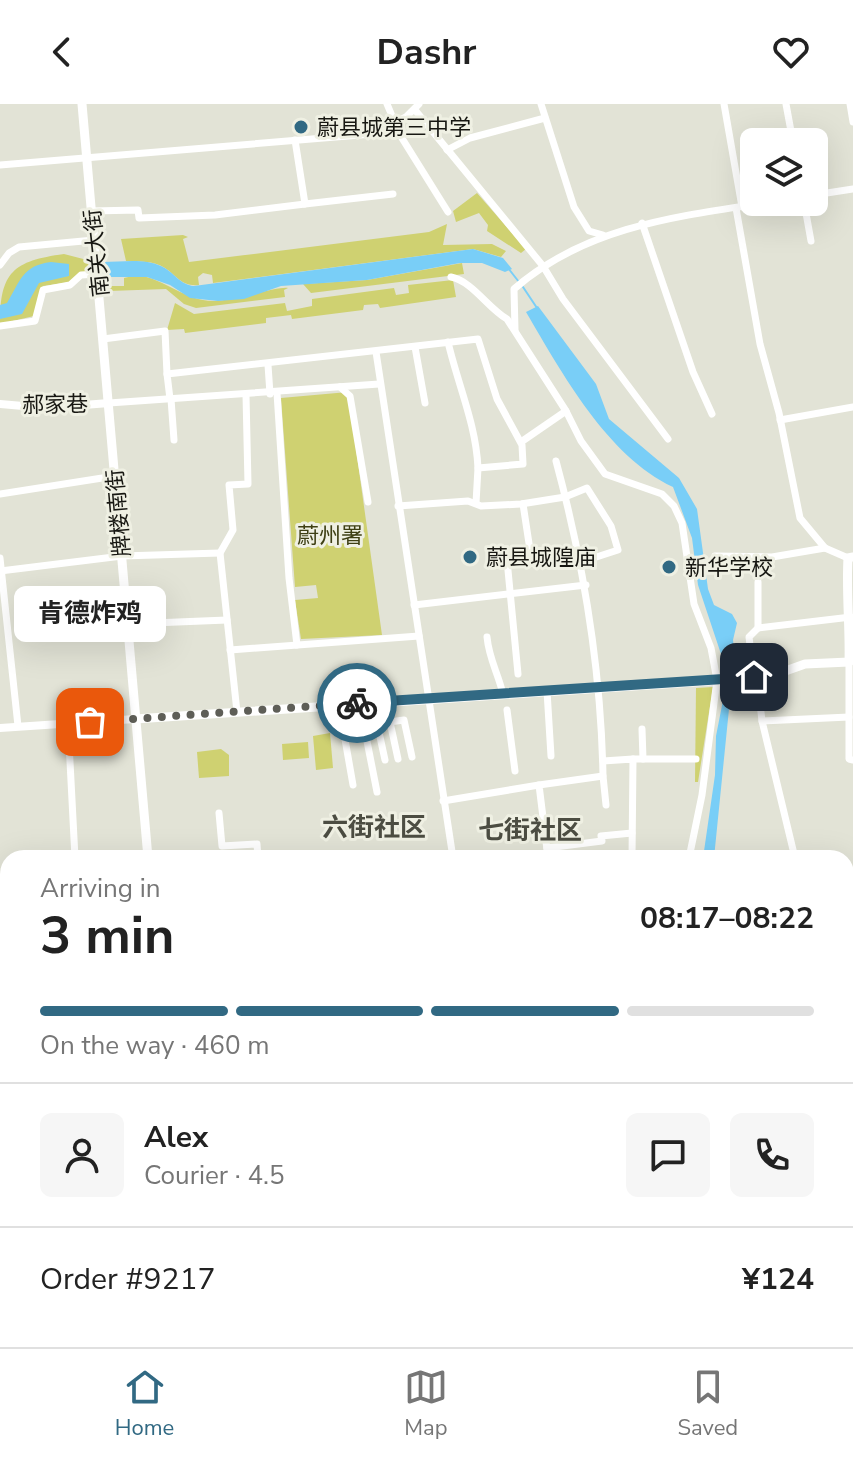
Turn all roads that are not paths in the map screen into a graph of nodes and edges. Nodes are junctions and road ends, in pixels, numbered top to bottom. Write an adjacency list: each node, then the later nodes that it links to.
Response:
1 (82, 104): 14 (main road, 南关大街)
2 (387, 104): 9 (street)
3 (541, 104): 8 (street)
4 (724, 104): 20 (street)
5 (786, 104): 11 (street)
6 (850, 104): 10 (street)
7 (417, 107): 9 (street); 13 (street)
8 (545, 118): 13 (street); 25 (street)
9 (396, 122): 12 (street); 22 (street)
10 (853, 122)
11 (790, 128)
12 (295, 140): 14 (street); 19 (street)
13 (447, 150): 29 (street)
14 (86, 156): 15 (street); 21 (main road, 南关大街)
15 (0, 165)
16 (853, 189): 17 (street)
17 (828, 193)
18 (393, 194): 19 (street)
19 (305, 204): 21 (street)
20 (739, 207): 24 (street); 51 (street)
21 (92, 211): 26 (main road, 南关大街)
22 (448, 212)
23 (807, 216): 27 (street)
24 (642, 223): 25 (street); 50 (street)
25 (606, 235): 29 (street)
26 (94, 240): 28 (street); 30 (main road, 南关大街)
27 (811, 241)
28 (0, 265)
29 (543, 266): 33 (street); 52 (street)
30 (97, 274): 32 (street); 34 (main road, 南关大街)
31 (451, 277): 33 (street)
32 (0, 326)
33 (515, 332): 49 (street)
34 (103, 339): 39 (street); 45 (main road, 南关大街)
35 (448, 342): 36 (street); 54 (street); 56 (street)
36 (415, 347): 37 (street); 46 (street)
37 (376, 352): 38 (street); 40 (street)
38 (268, 365): 39 (street); 42 (street)
39 (167, 374): 44 (street)
40 (379, 384): 41 (street); 63 (street)
41 (340, 387): 42 (street); 60 (street)
42 (274, 393): 43 (street); 85 (street)
43 (246, 395): 44 (street); 66 (street)
44 (170, 399): 45 (street); 53 (street)
45 (109, 403): 47 (street, 郝家巷); 57 (main road, 牌楼南街)
46 (425, 403)
47 (0, 404)
48 (853, 407): 51 (street)
49 (566, 411): 54 (street); 90 (street)
50 (712, 414)
51 (780, 420): 64 (street)
52 (668, 439)
53 (174, 440)
54 (521, 442): 56 (street)
55 (556, 461): 59 (street)
56 (478, 468): 61 (street)
57 (115, 476): 58 (street); 67 (main road, 牌楼南街)
58 (0, 494)
59 (565, 497): 62 (street); 72 (street); 72 (street)
60 (368, 502)
61 (476, 503): 62 (street); 63 (street)
62 (523, 504): 65 (street)
63 (398, 506): 77 (street)
64 (825, 548): 68 (street); 69 (street)
65 (530, 550)
66 (220, 553): 67 (street); 79 (street)
67 (122, 556): 73 (street); 81 (main road, 牌楼南街)
68 (715, 556)
69 (851, 557): 78 (main road)
70 (0, 558): 73 (street)
71 (507, 560): 76 (street)
72 (581, 562): 75 (street)
73 (1, 571): 80 (street)
74 (758, 582): 82 (street)
75 (586, 585): 76 (street); 91 (street)
76 (512, 594): 77 (street); 88 (street)
77 (414, 605): 83 (street)
78 (851, 617): 82 (street); 87 (main road)
79 (227, 620): 81 (street); 86 (street)
80 (4, 621): 104 (street)
81 (128, 624): 99 (main road, 牌楼南街)
82 (758, 628): 89 (street)
83 (419, 636): 85 (street); 93 (street)
84 (487, 637): 94 (street)
85 (297, 645): 86 (street)
86 (230, 650): 97 (street)
87 (849, 662): 89 (main road); 98 (street)
88 (518, 674)
89 (756, 677): 90 (main road); 100 (street)
90 (718, 680): 91 (main road); 132 (street)
91 (600, 688): 92 (main road); 116 (street)
92 (547, 691): 94 (main road); 108 (street)
93 (430, 698): 94 (main road); 95 (main road); 122 (street)
94 (505, 700): 117 (street)
95 (358, 703): 96 (main road); 105 (street)
96 (339, 705): 97 (main road); 119 (street)
97 (237, 712): 99 (main road)
98 (849, 717): 100 (street); 115 (street)
99 (135, 719): 102 (street); 128 (main road, 牌楼南街)
100 (762, 721): 133 (street)
101 (390, 722): 103 (street); 109 (street); 110 (street)
102 (68, 723): 104 (street); 127 (street)
103 (377, 723): 105 (street); 114 (street)
104 (18, 726): 106 (street)
105 (364, 726): 121 (street)
106 (0, 728)
107 (642, 729): 112 (street)
108 (551, 756)
109 (412, 757)
110 (398, 759)
111 (633, 759): 112 (street); 116 (street); 125 (street)
112 (643, 759): 113 (street)
113 (696, 759)
114 (385, 760)
115 (853, 760)
116 (603, 761): 118 (street)
117 (515, 771)
118 (603, 776): 120 (street); 123 (street)
119 (353, 785)
120 (539, 785): 122 (street); 126 (street)
121 (377, 792)
122 (443, 801): 130 (street)
123 (606, 805)
124 (219, 813): 129 (street)
125 (632, 833): 126 (street); 131 (street)
126 (547, 848)
127 (75, 850)
128 (147, 850)
129 (257, 850)
130 (452, 850)
131 (632, 850)
132 (691, 850)
133 (793, 850)

